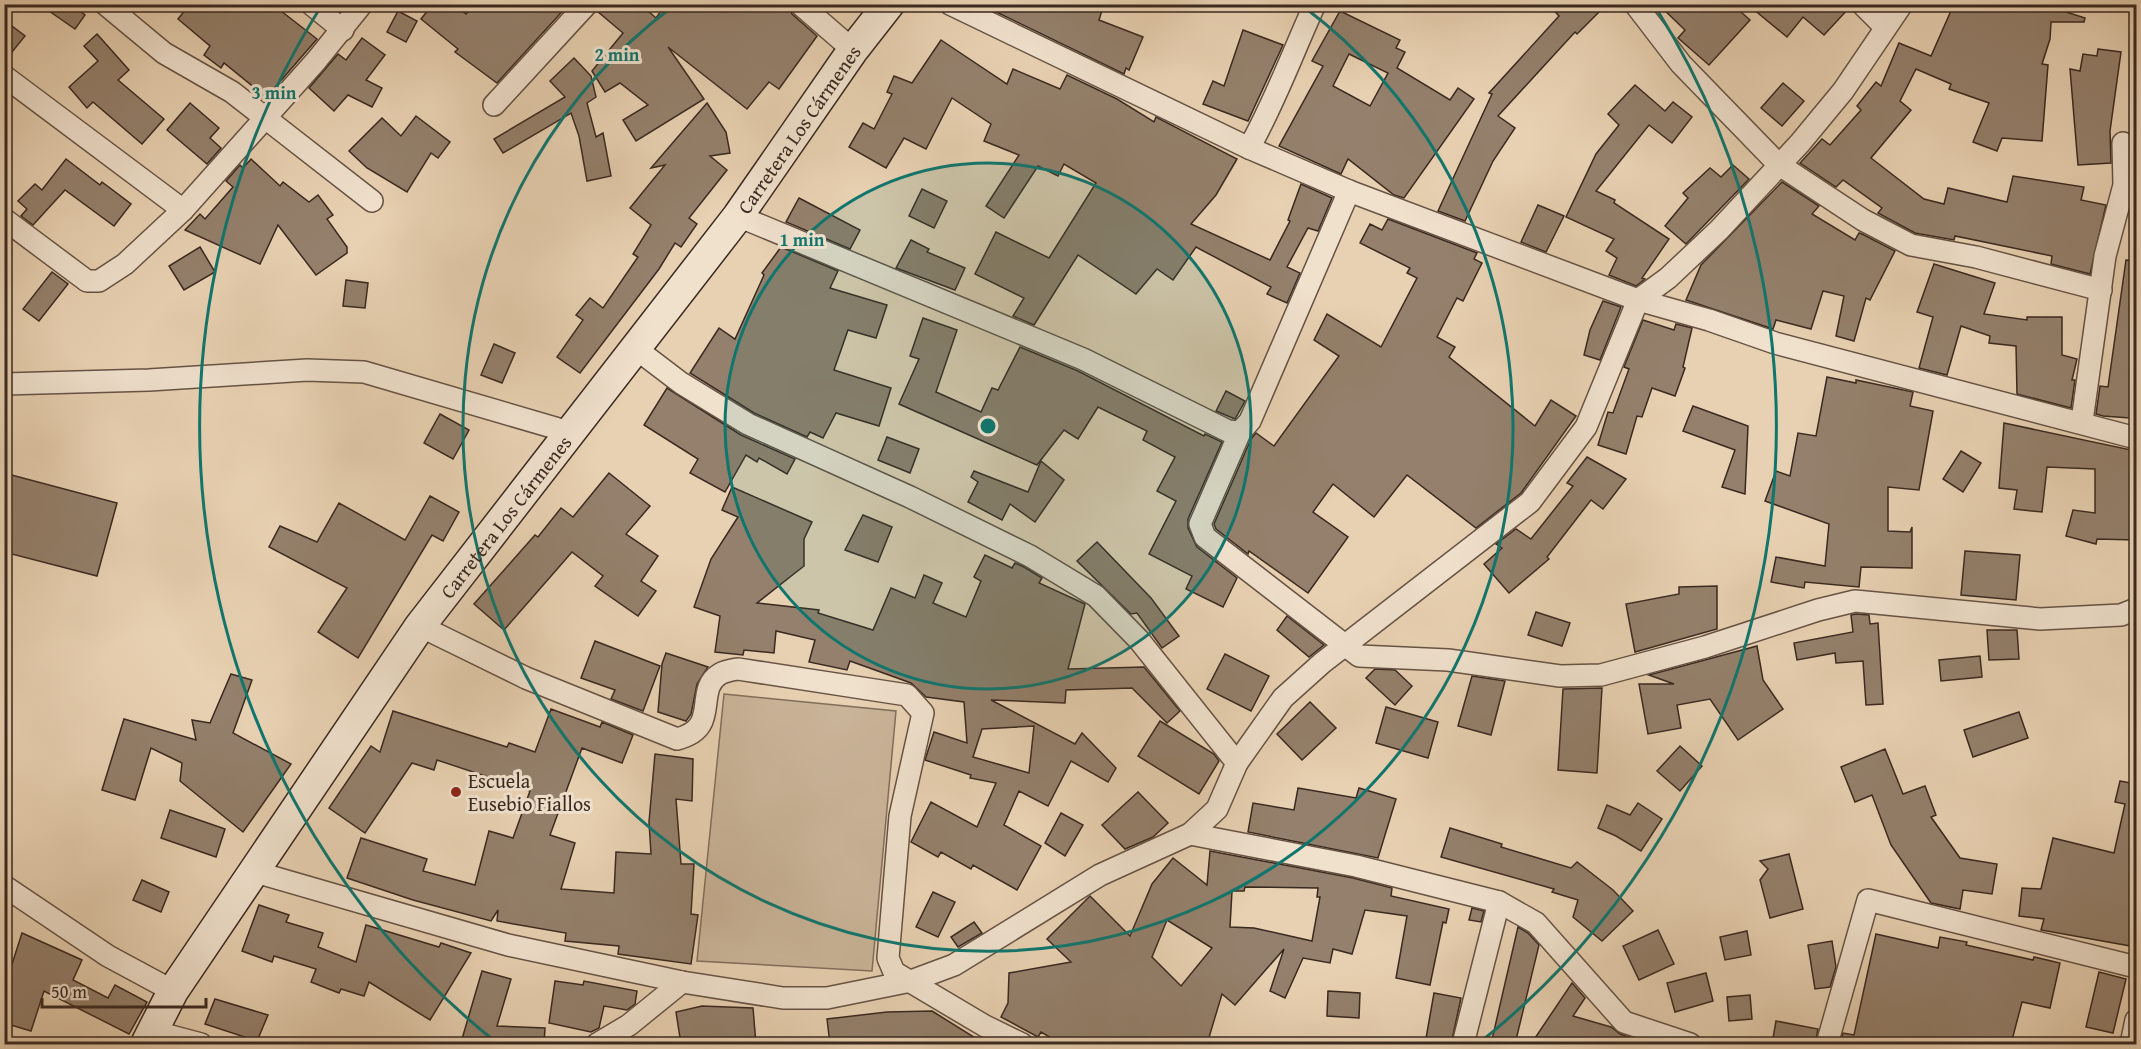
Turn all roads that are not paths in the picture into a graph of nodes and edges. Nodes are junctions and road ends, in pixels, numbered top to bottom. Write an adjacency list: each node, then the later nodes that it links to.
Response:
1 (105, 4): 17 (street)
2 (311, 4): 13 (street)
3 (363, 4): 13 (street)
4 (587, 4): 16 (street)
5 (800, 4): 14 (street)
6 (889, 4): 14 (main road, Carretera Los Cármenes)
7 (950, 4): 19 (street)
8 (1315, 4): 19 (street)
9 (1635, 4): 20 (street)
10 (1862, 4): 12 (street)
11 (1902, 4): 12 (street)
12 (1884, 27): 20 (street)
13 (343, 30): 17 (street)
14 (852, 50): 24 (main road, Carretera Los Cármenes)
15 (4, 76): 23 (street)
16 (494, 105)
17 (267, 118): 22 (street); 23 (street)
18 (2123, 143): 26 (street)
19 (1249, 148): 21 (street)
20 (1778, 164): 26 (street); 27 (street)
21 (1349, 191): 27 (street); 32 (street)
22 (372, 201)
23 (183, 210): 25 (street)
24 (738, 216): 28 (main road, Carretera Los Cármenes); 32 (street)
25 (4, 219)
26 (2101, 290): 30 (street)
27 (1638, 300): 30 (street); 36 (street)
28 (635, 348): 31 (main road, Carretera Los Cármenes); 37 (street)
29 (4, 384): 31 (street)
30 (2085, 423): 33 (street)
31 (569, 432): 35 (main road, Carretera Los Cármenes)
32 (1240, 432): 36 (street)
33 (2136, 438)
34 (2136, 609): 36 (street)
35 (420, 626): 39 (main road, Carretera Los Cármenes); 43 (street)
36 (1346, 646): 37 (street)
37 (1238, 763): 38 (street)
38 (1190, 834): 41 (street); 43 (street)
39 (252, 871): 44 (street); 45 (main road, Carretera Los Cármenes)
40 (4, 886): 45 (street)
41 (1499, 902): 51 (street); 52 (street)
42 (2136, 967): 53 (street)
43 (911, 981): 44 (street); 50 (street)
44 (682, 982): 49 (street)
45 (173, 991): 47 (main road, Carretera Los Cármenes)
46 (2136, 1020): 54 (street)
47 (149, 1038): 48 (street)
48 (201, 1044)
49 (597, 1044)
50 (1022, 1044)
51 (1463, 1044)
52 (1690, 1044)
53 (1827, 1044)
54 (2131, 1044)

